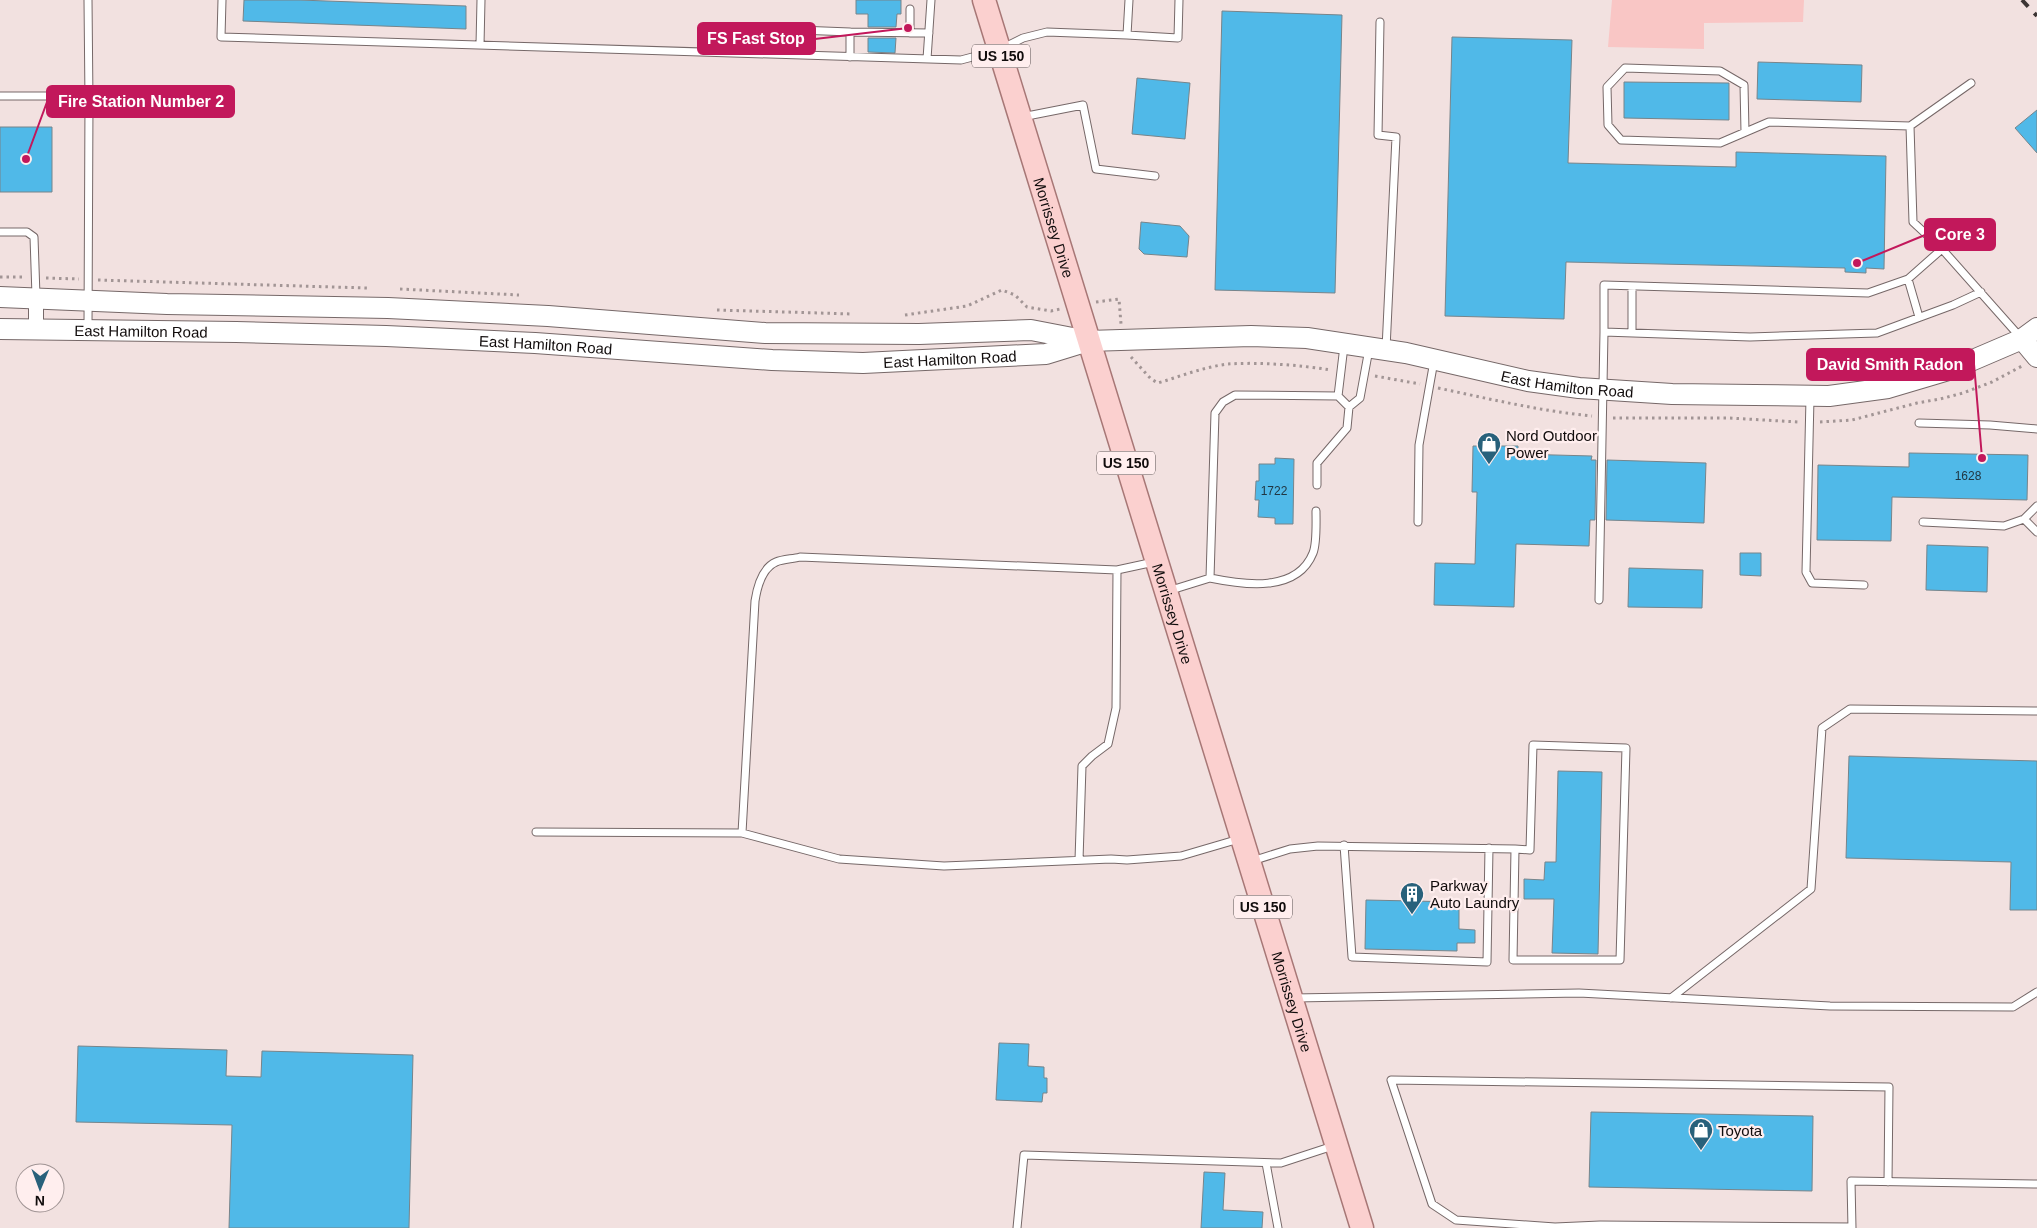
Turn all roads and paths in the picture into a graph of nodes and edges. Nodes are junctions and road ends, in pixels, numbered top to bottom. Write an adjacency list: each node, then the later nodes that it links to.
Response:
1 (88, 0): 21 (lane)
2 (222, 0): 14 (lane)
3 (480, 0): 14 (lane)
4 (931, 0): 12 (lane)
5 (984, 0): 15 (main road, Morrissey Drive / US 150)
6 (1129, 0): 13 (lane)
7 (1179, 0): 13 (lane)
8 (910, 10): 11 (lane)
9 (1380, 22): 43 (lane)
10 (850, 32): 11 (lane); 16 (lane); 17 (lane)
11 (910, 33): 12 (lane)
12 (929, 33): 18 (lane)
13 (1127, 35): 15 (lane)
14 (480, 45): 16 (lane)
15 (999, 50): 18 (lane); 22 (main road, Morrissey Drive / US 150)
16 (773, 54): 17 (lane)
17 (850, 57): 18 (lane)
18 (927, 58)
19 (1970, 84): 23 (lane)
20 (0, 96): 21 (lane)
21 (89, 101): 33 (lane)
22 (1020, 118): 25 (lane); 41 (main road, Morrissey Drive / US 150)
23 (1910, 126): 24 (lane); 27 (lane)
24 (1745, 132): 24 (lane)
25 (1155, 176)
26 (0, 232): 32 (lane)
27 (1942, 249): 28 (lane); 30 (lane)
28 (1908, 279): 29 (lane); 34 (lane)
29 (1632, 286): 38 (lane); 39 (lane)
30 (1981, 292): 34 (lane); 40 (lane)
31 (0, 297): 32 (main road, East Hamilton Road)
32 (36, 298): 33 (main road, East Hamilton Road); 36 (street)
33 (88, 300): 37 (lane); 41 (main road, East Hamilton Road)
34 (1919, 317): 39 (lane)
35 (0, 330): 36 (main road, East Hamilton Road)
36 (36, 330): 37 (main road, East Hamilton Road)
37 (88, 330): 41 (main road, East Hamilton Road)
38 (1604, 332): 39 (lane); 46 (lane)
39 (1632, 333)
40 (2030, 333): 44 (main road); 48 (main road, East Hamilton Road)
41 (1088, 341): 42 (main road, East Hamilton Road); 59 (main road, Morrissey Drive / US 150)
42 (1344, 343): 43 (main road, East Hamilton Road); 47 (lane)
43 (1377, 348): 45 (main road, East Hamilton Road); 49 (lane)
44 (2037, 357)
45 (1434, 360): 46 (main road, East Hamilton Road); 56 (lane)
46 (1602, 390): 48 (main road, East Hamilton Road); 64 (lane)
47 (1338, 396): 49 (lane); 61 (lane)
48 (1810, 396): 62 (lane)
49 (1349, 407): 52 (lane)
50 (1919, 423): 51 (lane)
51 (2037, 429)
52 (1317, 485)
53 (2037, 506): 55 (lane)
54 (1316, 511): 61 (lane)
55 (2024, 519): 57 (lane); 58 (lane)
56 (1418, 522)
57 (1923, 522)
58 (2037, 532)
59 (1157, 562): 60 (lane); 63 (main road, Morrissey Drive / US 150)
60 (1117, 570): 67 (lane); 72 (lane)
61 (1210, 578): 63 (lane)
62 (1864, 585)
63 (1166, 591): 68 (main road, Morrissey Drive / US 150)
64 (1598, 600)
65 (2037, 711): 76 (lane)
66 (536, 832): 67 (lane)
67 (742, 833): 72 (lane)
68 (1242, 838): 72 (lane); 73 (main road, Morrissey Drive / US 150)
69 (1344, 845): 70 (lane); 70 (lane); 73 (lane)
70 (1488, 848): 71 (lane)
71 (1515, 849): 71 (lane)
72 (1079, 860)
73 (1250, 862): 75 (main road, Morrissey Drive / US 150)
74 (2037, 992): 76 (lane)
75 (1292, 998): 76 (lane); 77 (main road, Morrissey Drive / US 150)
76 (1672, 998)
77 (1336, 1144): 78 (lane); 84 (main road, Morrissey Drive / US 150)
78 (1266, 1163): 82 (lane); 83 (lane)
79 (1888, 1182): 80 (lane); 81 (lane); 85 (lane)
80 (2037, 1184)
81 (1675, 1227): 85 (lane)
82 (1017, 1228)
83 (1278, 1228)
84 (1362, 1228)
85 (1852, 1228)

